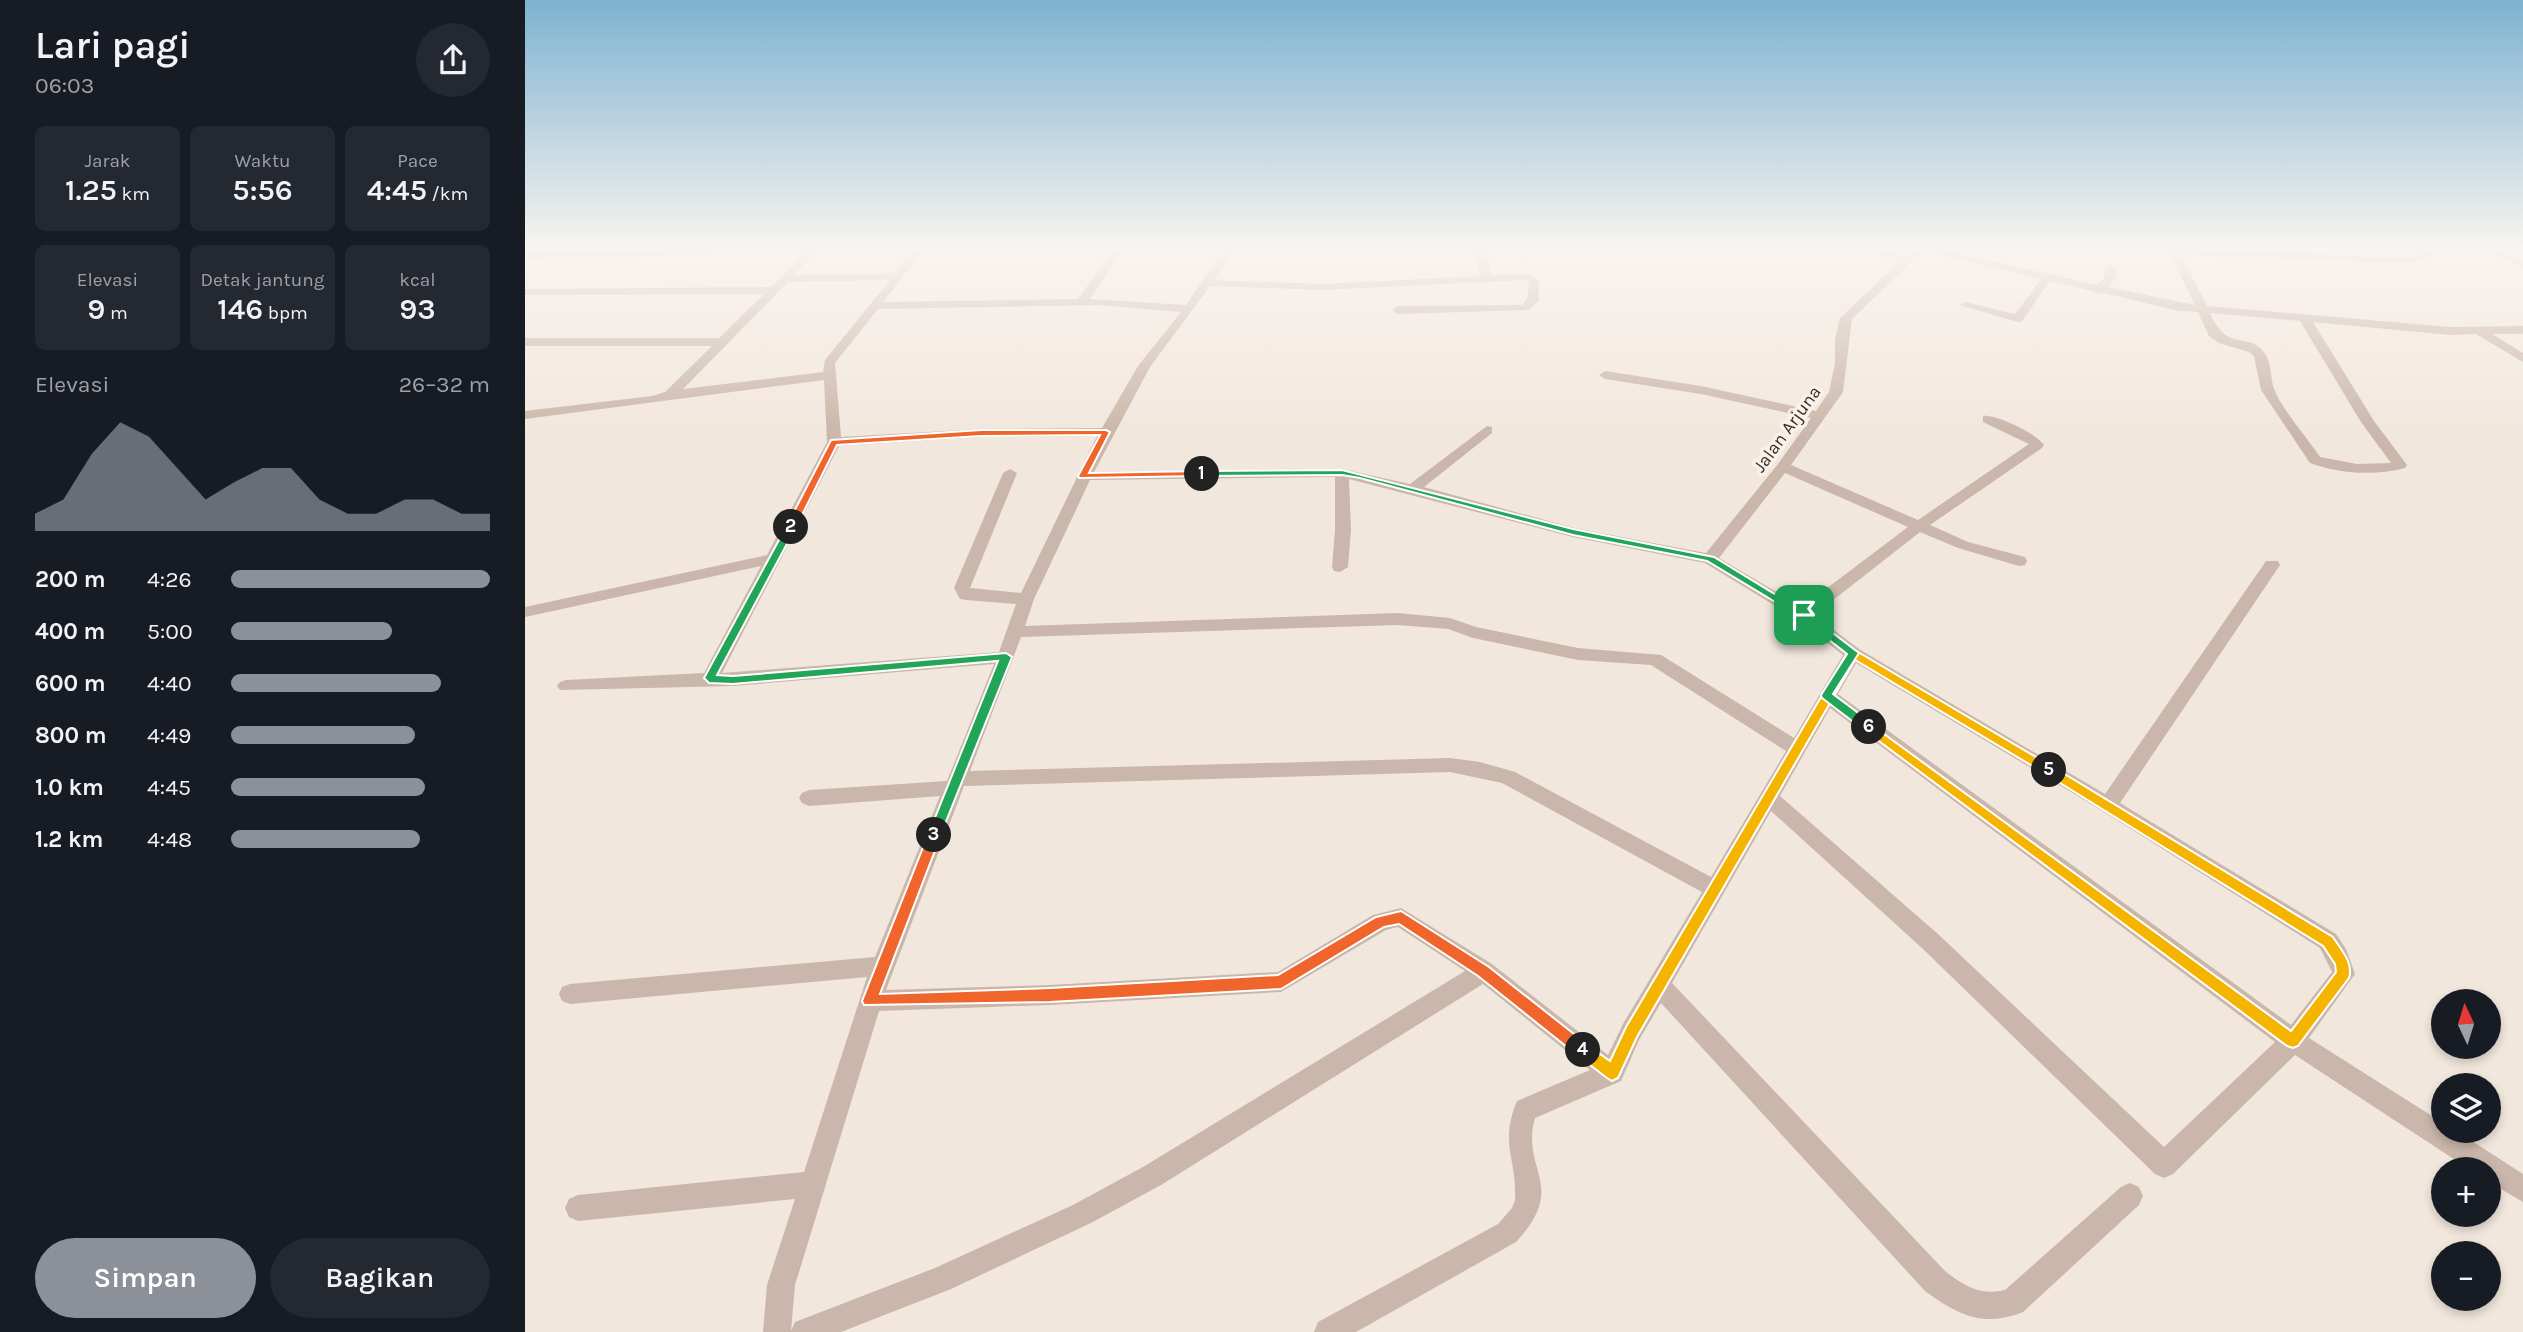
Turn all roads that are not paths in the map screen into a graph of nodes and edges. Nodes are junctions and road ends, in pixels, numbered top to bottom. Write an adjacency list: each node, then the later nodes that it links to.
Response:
1 (753, 311): 13 (street)
2 (870, 311): 15 (street)
3 (1187, 311): 22 (street)
4 (1853, 311): 19 (street, Jalan Arjuna)
5 (1990, 311): 6 (street)
6 (2023, 311)
7 (2202, 311): 9 (street)
8 (2213, 311): 9 (street)
9 (2305, 320): 11 (street)
10 (2523, 330): 11 (street)
11 (2480, 332): 14 (street)
12 (525, 342): 13 (street)
13 (722, 342): 17 (street)
14 (2523, 358)
15 (829, 375): 17 (street); 23 (street)
16 (1605, 375): 19 (street)
17 (670, 396): 18 (street)
18 (525, 415)
19 (1821, 416): 24 (street, Jalan Arjuna)
20 (1988, 419): 29 (street)
21 (1487, 430): 28 (street)
22 (1106, 432): 23 (street); 27 (street)
23 (834, 442): 30 (street)
24 (1783, 467): 29 (street); 31 (street, Jalan Arjuna)
25 (1010, 473): 35 (street)
26 (1342, 473): 27 (street); 28 (street); 34 (street)
27 (1083, 476): 35 (street)
28 (1413, 489): 31 (street)
29 (1917, 527): 32 (street); 37 (street)
30 (772, 559): 36 (street); 41 (street)
31 (1710, 559): 37 (street)
32 (2019, 561)
33 (2271, 565): 48 (street)
34 (1340, 567)
35 (1026, 599): 38 (street)
36 (525, 612)
37 (1804, 615): 39 (street)
38 (1015, 632): 40 (street); 44 (street)
39 (1853, 653): 43 (street); 48 (street)
40 (1006, 657): 41 (street); 45 (street)
41 (709, 678): 42 (street)
42 (566, 686)
43 (1826, 695): 44 (street); 55 (street)
44 (1798, 750): 47 (street)
45 (955, 783): 46 (street); 49 (street); 50 (street)
46 (809, 798)
47 (1769, 798): 49 (street); 55 (street)
48 (2108, 805): 55 (street)
49 (1715, 889): 52 (street)
50 (882, 966): 53 (street); 54 (street)
51 (1484, 971): 54 (street); 56 (street); 62 (street)
52 (1659, 985): 56 (street); 59 (street)
53 (570, 994)
54 (870, 1001): 57 (street)
55 (2293, 1041): 58 (street)
56 (1612, 1073): 63 (street)
57 (814, 1184): 60 (street); 61 (street)
58 (2523, 1189)
59 (2130, 1196)
60 (578, 1208)
61 (777, 1332)
62 (805, 1332)
63 (1328, 1332)

